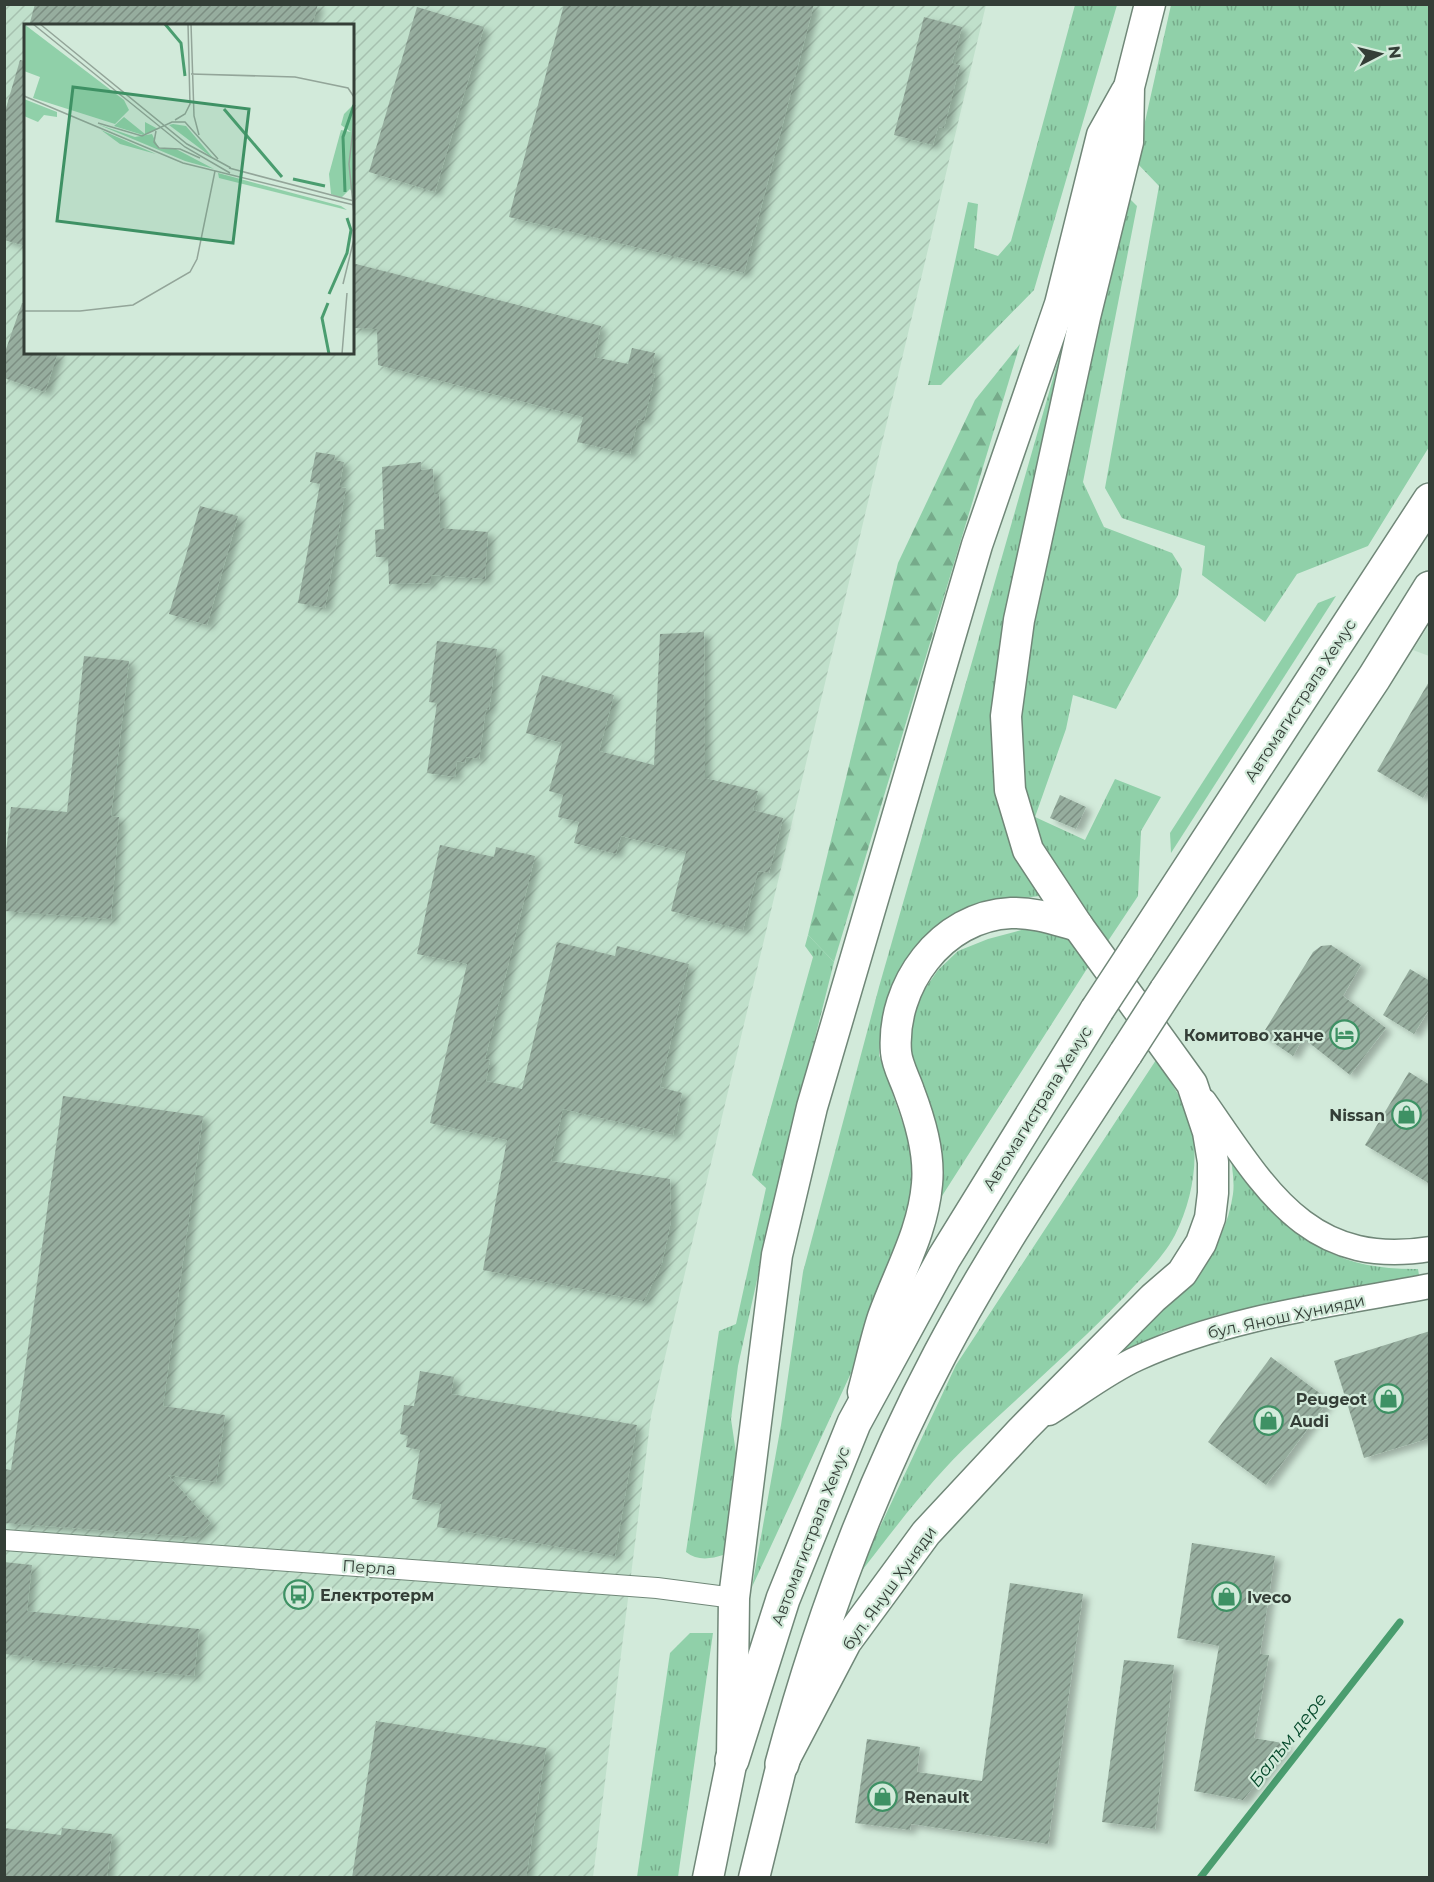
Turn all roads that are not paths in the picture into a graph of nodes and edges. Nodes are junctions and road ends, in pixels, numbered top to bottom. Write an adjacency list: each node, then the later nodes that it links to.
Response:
1 (1150, 4): 2 (main road)
2 (1129, 87): 5 (main road, бул. Януш Хуняди); 12 (main road)
3 (1430, 500): 9 (highway, Автомагистрала Хемус, bridge)
4 (1430, 588): 14 (highway, bridge)
5 (1078, 926): 6 (main road, бул. Януш Хуняди); 9 (main road)
6 (1192, 1084): 7 (street); 10 (main road, бул. Януш Хуняди)
7 (1430, 1249)
8 (1430, 1287): 10 (street, бул. Янош Хунияди)
9 (854, 1423): 13 (highway, Автомагистрала Хемус)
10 (1022, 1430): 14 (main road, бул. Януш Хуняди)
11 (4, 1540): 12 (street, Перла)
12 (734, 1598): 13 (main road)
13 (732, 1761): 15 (main road)
14 (782, 1764): 16 (main road, бул. Януш Хуняди)
15 (708, 1878)
16 (754, 1878)

